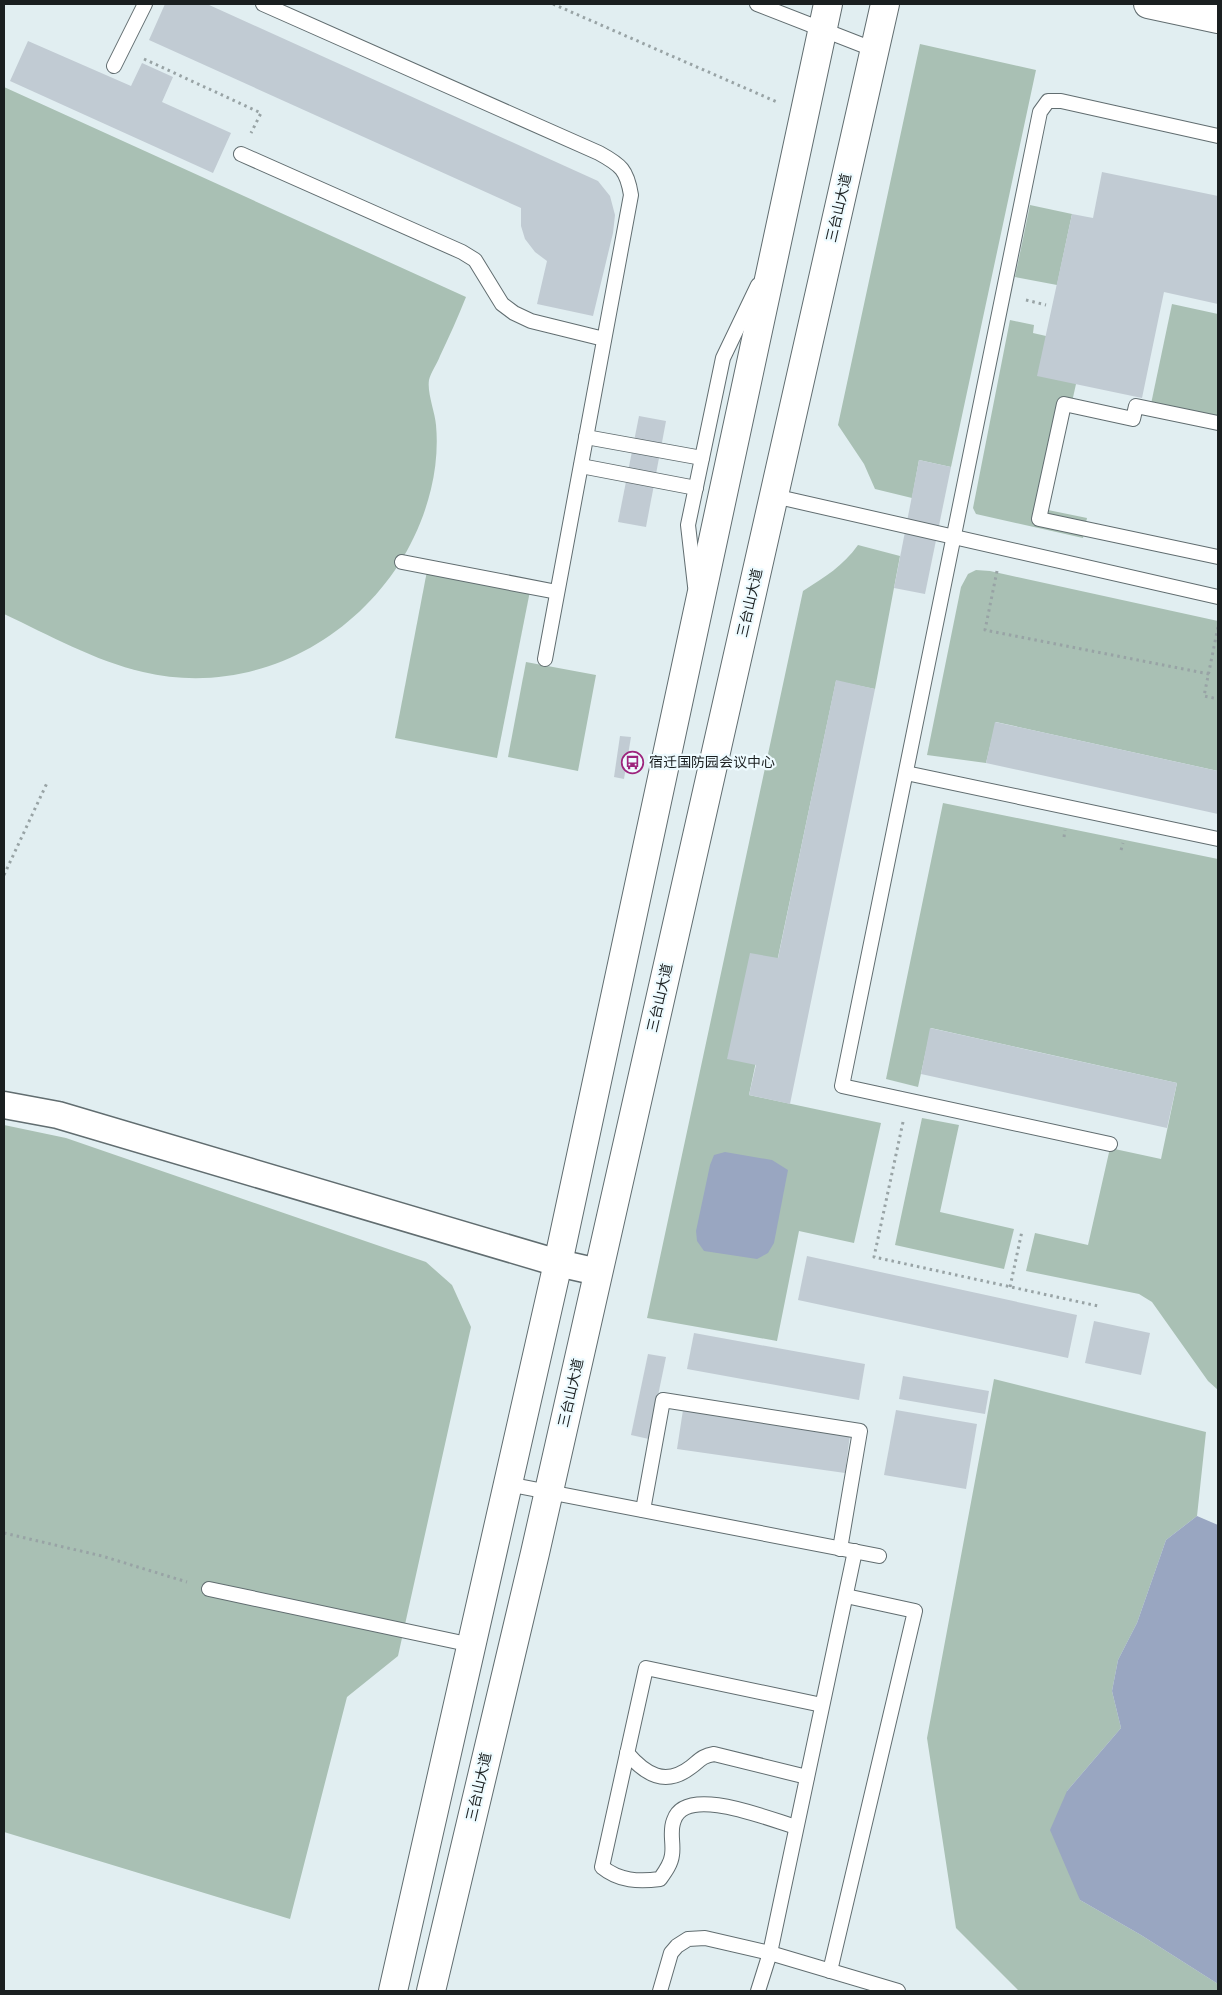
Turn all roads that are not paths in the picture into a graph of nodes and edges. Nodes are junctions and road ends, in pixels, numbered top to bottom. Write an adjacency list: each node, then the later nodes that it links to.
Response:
1 (146, 4): 9 (lane)
2 (263, 4): 13 (lane)
3 (757, 4): 6 (lane)
4 (885, 4): 8 (main road, 三台山大道)
5 (1148, 4): 7 (main road)
6 (826, 17): 8 (lane); 12 (main road)
7 (1218, 19)
8 (875, 50): 19 (main road, 三台山大道)
9 (114, 66)
10 (1218, 136): 20 (lane)
11 (242, 154): 13 (lane)
12 (776, 248): 16 (lane); 25 (main road)
13 (604, 339): 15 (lane)
14 (1218, 423): 21 (lane)
15 (586, 437): 16 (lane); 17 (lane)
16 (702, 458): 18 (lane)
17 (581, 466): 18 (lane); 23 (lane)
18 (696, 488): 25 (lane)
19 (774, 496): 20 (lane); 32 (main road, 三台山大道)
20 (954, 537): 24 (lane); 27 (lane)
21 (1218, 557)
22 (402, 562): 23 (lane)
23 (557, 592): 26 (lane)
24 (1218, 597)
25 (698, 609): 31 (main road)
26 (545, 659)
27 (906, 773): 28 (lane); 30 (lane)
28 (1218, 839)
29 (4, 1104): 31 (street)
30 (1110, 1144)
31 (558, 1263): 32 (street); 33 (main road)
32 (598, 1272): 34 (main road, 三台山大道)
33 (508, 1484): 34 (lane); 41 (main road)
34 (548, 1492): 35 (lane); 50 (main road, 三台山大道)
35 (643, 1510): 36 (lane); 36 (lane)
36 (840, 1549): 37 (lane)
37 (855, 1552): 38 (lane); 40 (lane)
38 (879, 1556)
39 (209, 1588): 41 (lane)
40 (846, 1596): 42 (lane); 47 (lane)
41 (472, 1645): 49 (main road)
42 (822, 1705): 43 (lane); 44 (lane)
43 (627, 1753): 44 (lane); 45 (lane)
44 (807, 1777): 45 (lane)
45 (796, 1827): 46 (lane)
46 (770, 1953): 47 (lane); 51 (lane); 52 (lane)
47 (830, 1971): 48 (lane)
48 (891, 1990)
49 (393, 1991)
50 (431, 1991)
51 (660, 1991)
52 (758, 1991)

